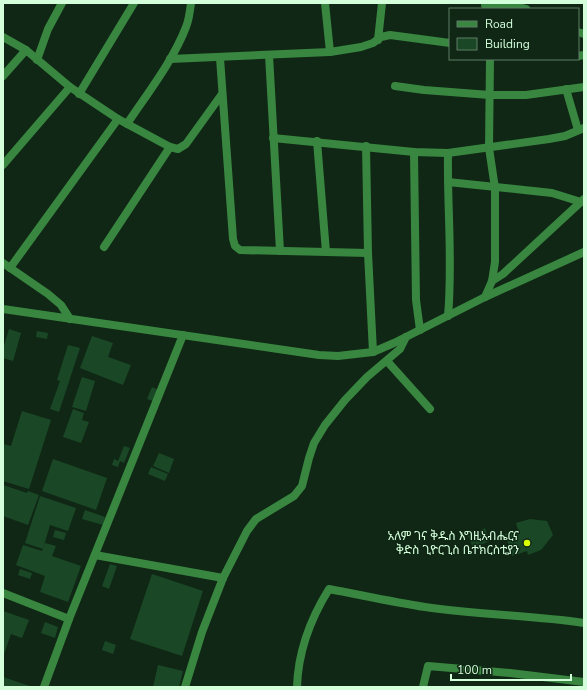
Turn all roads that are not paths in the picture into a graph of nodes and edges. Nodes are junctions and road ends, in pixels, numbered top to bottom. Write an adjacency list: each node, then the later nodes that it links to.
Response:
1 (62, 3): 16 (street)
2 (134, 3): 23 (street)
3 (191, 3): 15 (street)
4 (324, 3): 12 (street)
5 (382, 3): 9 (street)
6 (485, 6): 7 (street)
7 (522, 8)
8 (3, 37): 11 (street)
9 (378, 40): 10 (street); 12 (street)
10 (449, 43)
11 (26, 50): 16 (street); 18 (street)
12 (330, 52): 13 (street)
13 (269, 54): 14 (street); 29 (street)
14 (220, 58): 15 (street); 24 (street)
15 (170, 59): 27 (street)
16 (37, 60): 21 (street)
17 (490, 60): 25 (street)
18 (3, 76)
19 (395, 86): 25 (street)
20 (584, 86): 22 (street)
21 (70, 87): 23 (street); 36 (street)
22 (566, 89): 25 (street); 28 (street)
23 (79, 94): 26 (street)
24 (222, 94): 32 (street); 41 (street)
25 (490, 95): 33 (street)
26 (118, 119): 27 (street); 46 (street)
27 (127, 124): 32 (street)
28 (581, 129): 33 (street)
29 (273, 138): 30 (street); 41 (street)
30 (318, 141): 31 (street); 42 (street)
31 (366, 146): 34 (street); 44 (street)
32 (170, 147): 40 (street)
33 (489, 148): 35 (street); 38 (street)
34 (414, 152): 35 (street); 52 (street)
35 (448, 153): 37 (street)
36 (3, 165)
37 (448, 182): 38 (street); 50 (street)
38 (495, 188): 39 (street); 47 (street)
39 (582, 200): 47 (street)
40 (104, 247)
41 (280, 251): 42 (street)
42 (326, 252): 44 (street)
43 (584, 252): 48 (street)
44 (368, 253): 55 (street)
45 (3, 263): 46 (street)
46 (10, 268): 51 (street)
47 (492, 280): 48 (street)
48 (485, 297): 50 (street)
49 (3, 309): 51 (street)
50 (448, 316): 52 (street)
51 (70, 319): 53 (street)
52 (420, 330): 54 (street)
53 (183, 335): 55 (street); 58 (street)
54 (406, 337): 55 (street); 56 (street)
55 (372, 352)
56 (387, 360): 57 (street); 59 (street)
57 (430, 409)
58 (95, 555): 59 (street); 61 (street)
59 (223, 578): 65 (street)
60 (3, 593): 61 (street)
61 (69, 619): 64 (street)
62 (584, 623): 66 (street)
63 (584, 682): 67 (street)
64 (44, 687)
65 (185, 687)
66 (297, 687)
67 (423, 687)

